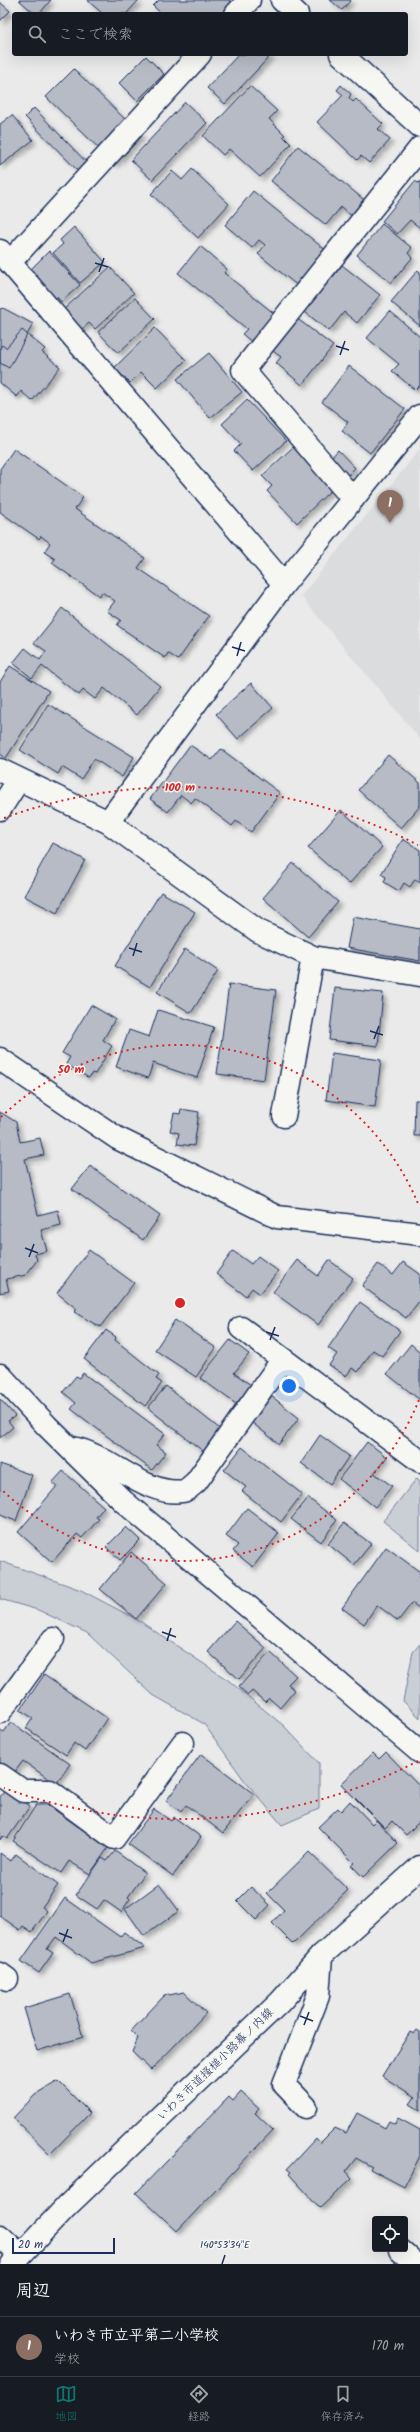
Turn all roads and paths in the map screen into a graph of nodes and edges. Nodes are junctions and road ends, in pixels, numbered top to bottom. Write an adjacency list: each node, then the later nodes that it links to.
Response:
1 (249, 0): 3 (street)
2 (282, 0): 4 (street)
3 (238, 12)
4 (295, 12)
5 (198, 56): 9 (street)
6 (343, 56): 7 (street)
7 (420, 126)
8 (420, 148): 11 (street)
9 (5, 257): 12 (street)
10 (420, 416): 11 (street)
11 (353, 499): 12 (street)
12 (284, 584): 15 (street)
13 (9, 775): 14 (street); 15 (street)
14 (0, 809)
15 (108, 822): 16 (street)
16 (313, 957): 17 (street); 19 (street)
17 (420, 975)
18 (0, 1059): 20 (street)
19 (284, 1116)
20 (420, 1234)
21 (242, 1328): 22 (street)
22 (283, 1359): 24 (street); 25 (street)
23 (0, 1375): 24 (street)
24 (69, 1448): 29 (street)
25 (420, 1461)
26 (53, 1639): 27 (street)
27 (0, 1712)
28 (183, 1743): 30 (street)
29 (420, 1752)
30 (0, 1775)
31 (420, 1867): 32 (street, いわき市道搔槌小路幕ノ内線)
32 (321, 1956): 33 (street); 36 (street, いわき市道搔槌小路幕ノ内線)
33 (306, 2107)
34 (0, 2236): 36 (street)
35 (402, 2252): 37 (street)
36 (16, 2259)
37 (416, 2264)

